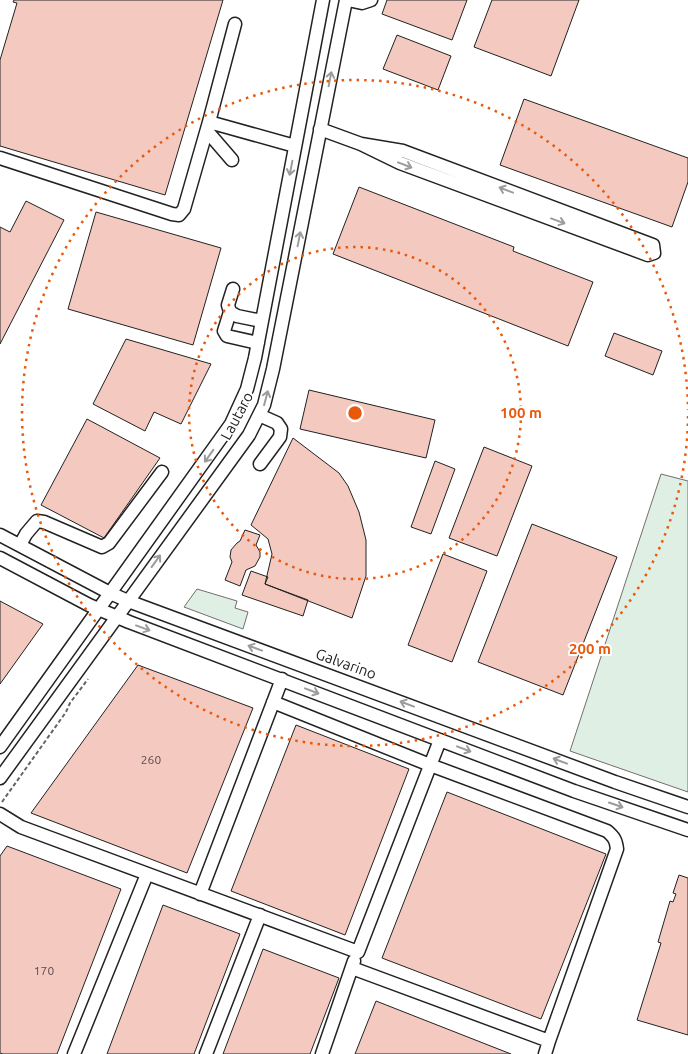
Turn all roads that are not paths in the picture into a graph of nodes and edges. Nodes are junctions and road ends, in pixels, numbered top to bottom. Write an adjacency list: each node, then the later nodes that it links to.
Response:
1 (323, 0): 10 (street, Lautaro)
2 (347, 0): 3 (street); 5 (street, Lautaro, one-way to 2)
3 (370, 0)
4 (235, 24): 7 (street)
5 (322, 123): 9 (street); 17 (street, Lautaro, one-way to 5)
6 (269, 125): 8 (street)
7 (208, 126): 8 (street); 11 (street); 12 (street)
8 (266, 138): 10 (street)
9 (361, 144): 9 (street, one-way to 9)
10 (295, 146): 15 (street, Lautaro, one-way to 15)
11 (0, 158)
12 (232, 160)
13 (234, 289): 14 (street)
14 (230, 312): 15 (street); 16 (street)
15 (262, 321): 16 (street, Lautaro)
16 (258, 343): 23 (street, Lautaro, one-way to 23)
17 (259, 415): 18 (street); 24 (street, Lautaro, one-way to 17)
18 (260, 464)
19 (162, 472): 21 (street)
20 (0, 534): 21 (street, Galvarino)
21 (20, 545): 23 (street, Galvarino)
22 (0, 558): 25 (street)
23 (110, 593): 24 (street, Galvarino); 25 (street, Lautaro)
24 (128, 601): 26 (street, Lautaro); 33 (street, Galvarino, one-way to 24)
25 (98, 609): 26 (street); 30 (street, Lautaro)
26 (116, 617): 27 (street, one-way to 27); 32 (street, Lautaro)
27 (282, 679): 28 (street); 29 (street, one-way to 29)
28 (273, 702): 31 (street); 37 (street)
29 (440, 740): 31 (street); 35 (street, one-way to 35)
30 (0, 747)
31 (430, 765): 39 (street); 41 (street)
32 (0, 778)
33 (688, 806)
34 (0, 814): 36 (street)
35 (688, 830)
36 (147, 874): 37 (street); 42 (street)
37 (200, 894): 38 (street)
38 (260, 916): 39 (street); 43 (street)
39 (358, 952): 40 (street)
40 (352, 968): 41 (street); 44 (street)
41 (549, 1040): 45 (street)
42 (74, 1054)
43 (206, 1054)
44 (322, 1054)
45 (545, 1054)

